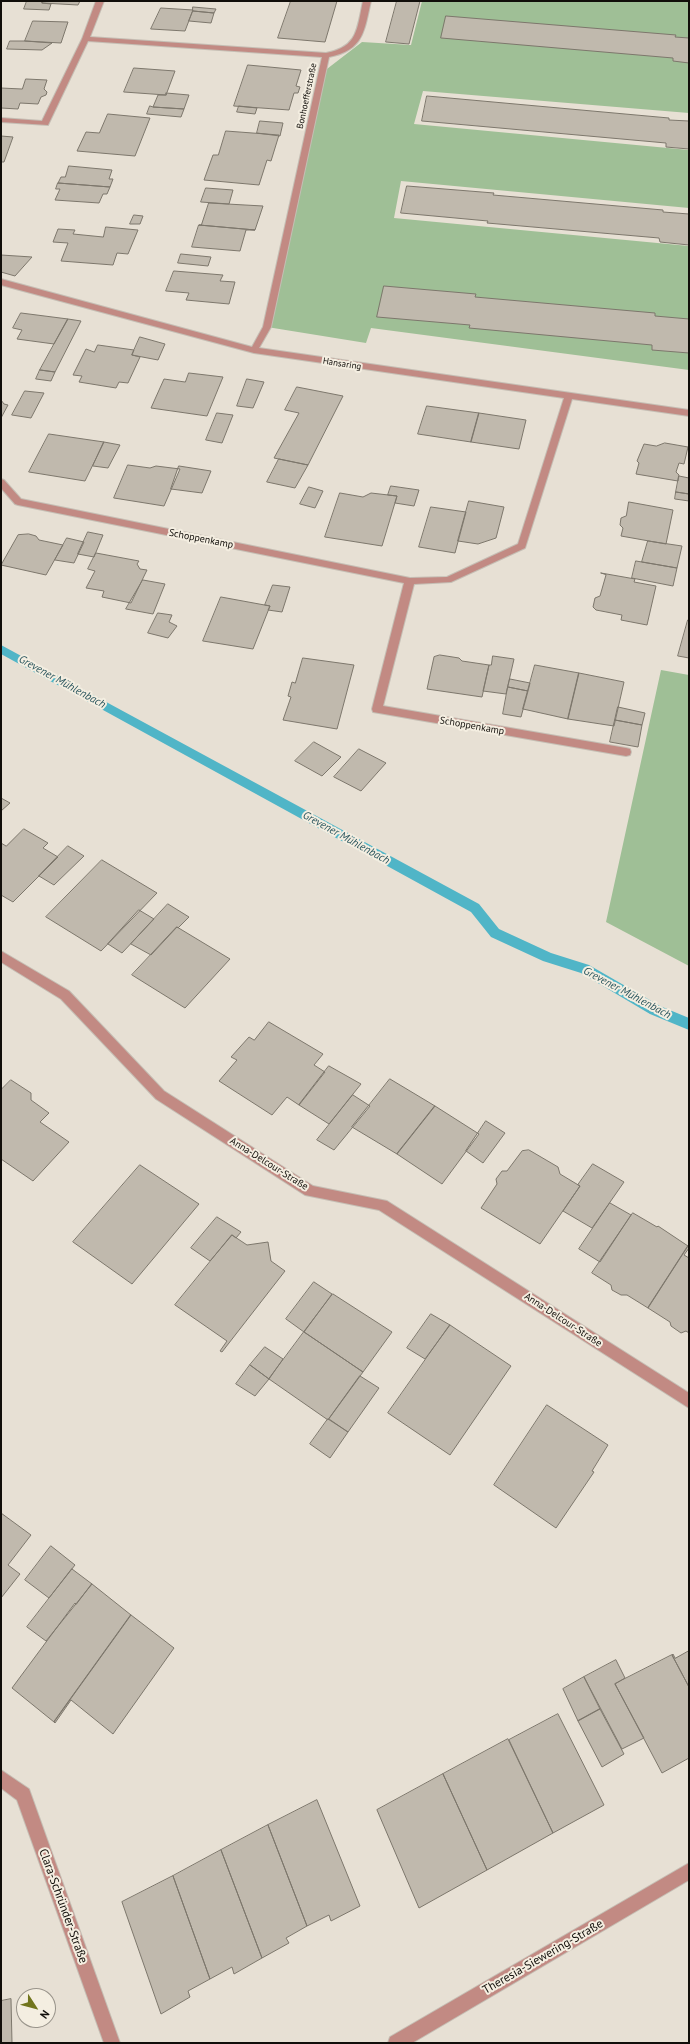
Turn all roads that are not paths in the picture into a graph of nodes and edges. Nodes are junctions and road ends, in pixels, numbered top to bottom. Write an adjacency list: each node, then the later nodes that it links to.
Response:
1 (100, 1): 3 (street)
2 (367, 1): 4 (street)
3 (86, 39): 4 (street, Bonhoefferstraße); 5 (street)
4 (326, 55): 7 (street, Bonhoefferstraße)
5 (1, 120)
6 (1, 282): 7 (street, Hansaring)
7 (254, 350): 8 (street, Hansaring)
8 (569, 396): 9 (street, Hansaring); 11 (street, Schoppenkamp)
9 (689, 413)
10 (1, 482): 11 (street, Schoppenkamp)
11 (410, 581): 12 (street, Schoppenkamp)
12 (626, 752)
13 (1, 956): 14 (street, Anna-Delcour-Straße)
14 (689, 1401)
15 (1, 1778): 17 (street, Clara-Schründer-Straße)
16 (689, 1871): 18 (street, Theresia-Siewering-Straße)
17 (112, 2043)
18 (396, 2043)

